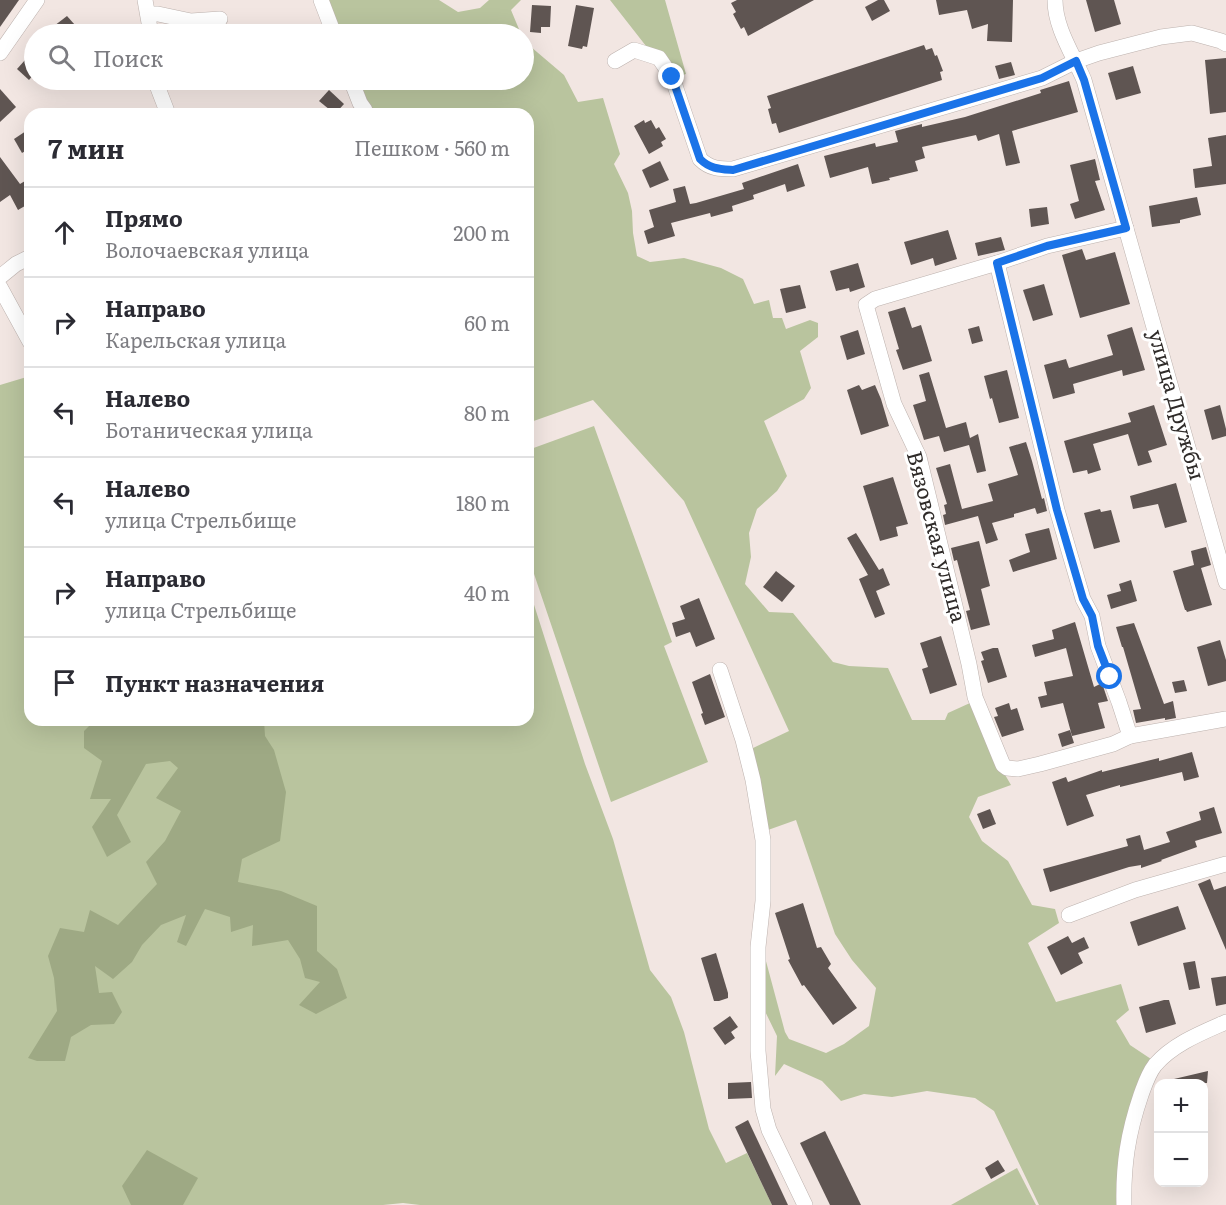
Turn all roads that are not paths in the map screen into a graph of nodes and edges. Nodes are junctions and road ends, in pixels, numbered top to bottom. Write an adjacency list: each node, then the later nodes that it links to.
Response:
1 (37, 0): 9 (street)
2 (321, 0): 7 (street)
3 (1055, 0): 11 (street, улица Дружбы)
4 (146, 7): 5 (street); 6 (street)
5 (220, 19)
6 (149, 24)
7 (330, 24)
8 (1226, 44): 11 (street)
9 (0, 53)
10 (615, 61): 11 (street)
11 (1076, 61): 16 (street, улица Дружбы)
12 (159, 90): 14 (street)
13 (355, 90): 15 (street)
14 (166, 108)
15 (364, 108)
16 (1126, 228): 18 (street); 22 (street, улица Дружбы)
17 (24, 260): 19 (street)
18 (997, 263): 25 (street); 25 (street, Вязовская улица)
19 (0, 277)
20 (0, 287): 21 (street)
21 (24, 331)
22 (1226, 582)
23 (720, 670): 29 (street)
24 (1226, 719): 25 (street)
25 (1130, 736)
26 (1226, 864): 27 (street)
27 (1069, 915)
28 (1226, 1022): 30 (street)
29 (805, 1205)
30 (1124, 1205)

